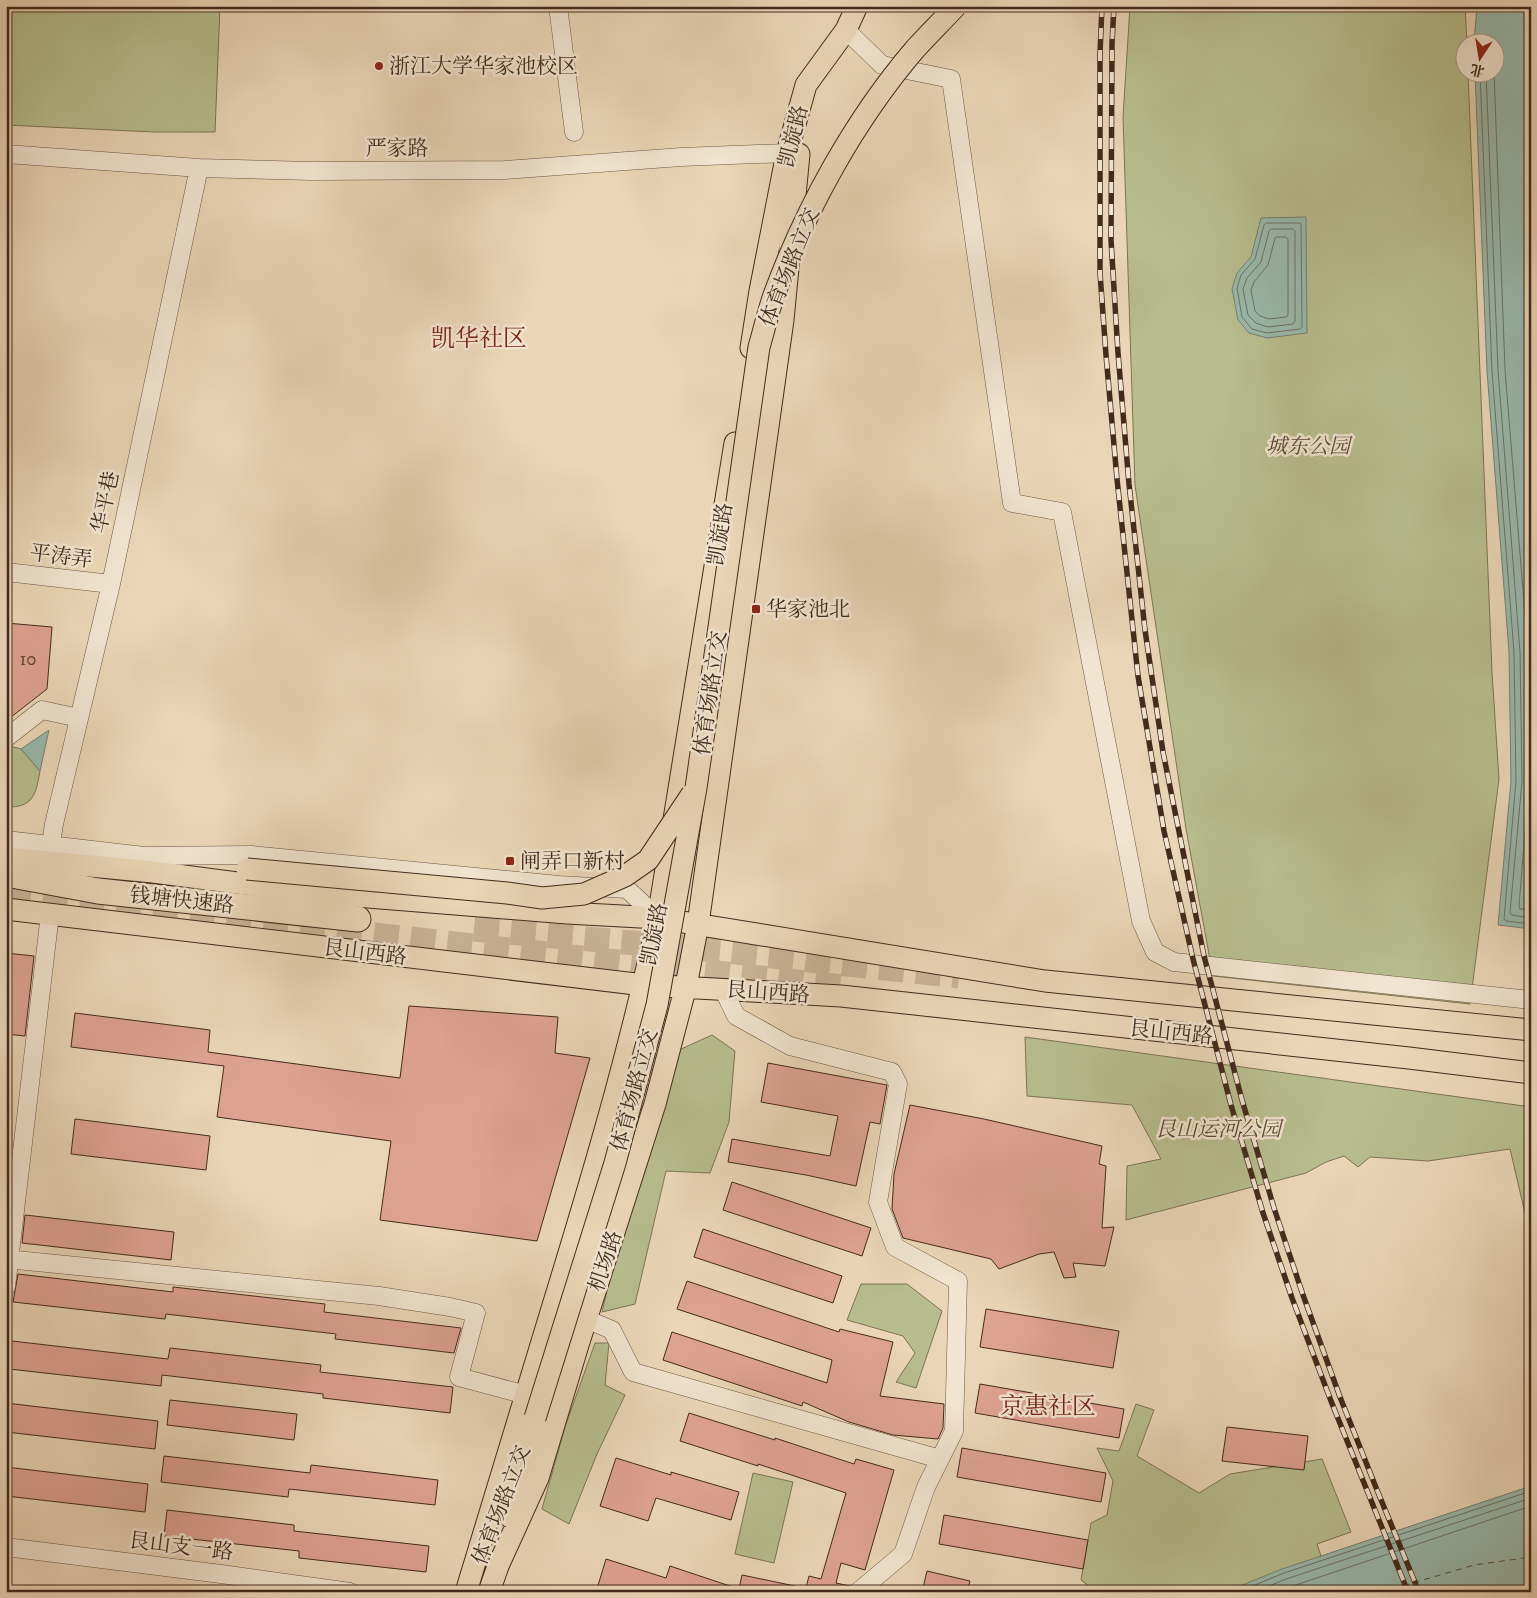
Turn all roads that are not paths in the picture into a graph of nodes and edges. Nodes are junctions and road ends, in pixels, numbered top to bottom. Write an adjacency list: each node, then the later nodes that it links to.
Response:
1 (558, 6): 6 (street)
2 (857, 6): 4 (main road, 凯旋路)
3 (956, 6): 14 (main road, 体育场路立交, bridge)
4 (846, 30): 5 (main road, 凯旋路); 28 (street)
5 (806, 85): 7 (main road, 凯旋路); 24 (main road, 凯旋路)
6 (574, 132)
7 (787, 153): 9 (street, 严家路); 22 (main road, 凯旋路)
8 (6, 154): 9 (street, 严家路)
9 (199, 168): 11 (street, 华平巷)
10 (6, 572): 11 (street, 平涛弄)
11 (111, 584): 12 (street, 华平巷)
12 (79, 718): 13 (street); 16 (street, 华平巷)
13 (6, 738)
14 (696, 788): 18 (main road, bridge); 35 (main road, 体育场路立交, bridge)
15 (6, 840): 16 (street)
16 (51, 844): 22 (street)
17 (6, 858): 18 (main road, 艮山西路)
18 (153, 872): 22 (main road, 艮山西路)
19 (6, 874): 23 (highway, 钱塘快速路)
20 (6, 909): 21 (main road, 艮山西路)
21 (50, 914): 25 (main road, 艮山西路); 31 (street)
22 (658, 918): 24 (main road, 艮山西路); 25 (main road, 凯旋路)
23 (358, 919)
24 (698, 924): 26 (main road, 机场路); 29 (main road, 艮山西路)
25 (644, 985): 26 (main road, 艮山西路); 34 (main road, 机场路)
26 (686, 986): 27 (main road, 艮山西路); 33 (main road, 机场路)
27 (722, 989): 30 (main road, 艮山西路); 36 (street)
28 (1531, 1000)
29 (1531, 1030)
30 (1531, 1073)
31 (8, 1259): 32 (street); 34 (street)
32 (6, 1287)
33 (586, 1319): 36 (street); 38 (main road, 机场路)
34 (526, 1395): 40 (main road, 机场路)
35 (535, 1418): 38 (main road, 体育场路立交); 40 (main road, 体育场路立交)
36 (940, 1459): 42 (street)
37 (6, 1547): 39 (street, 艮山支一路)
38 (498, 1566): 41 (main road, 机场路)
39 (350, 1592)
40 (466, 1592)
41 (489, 1592)
42 (858, 1592)

